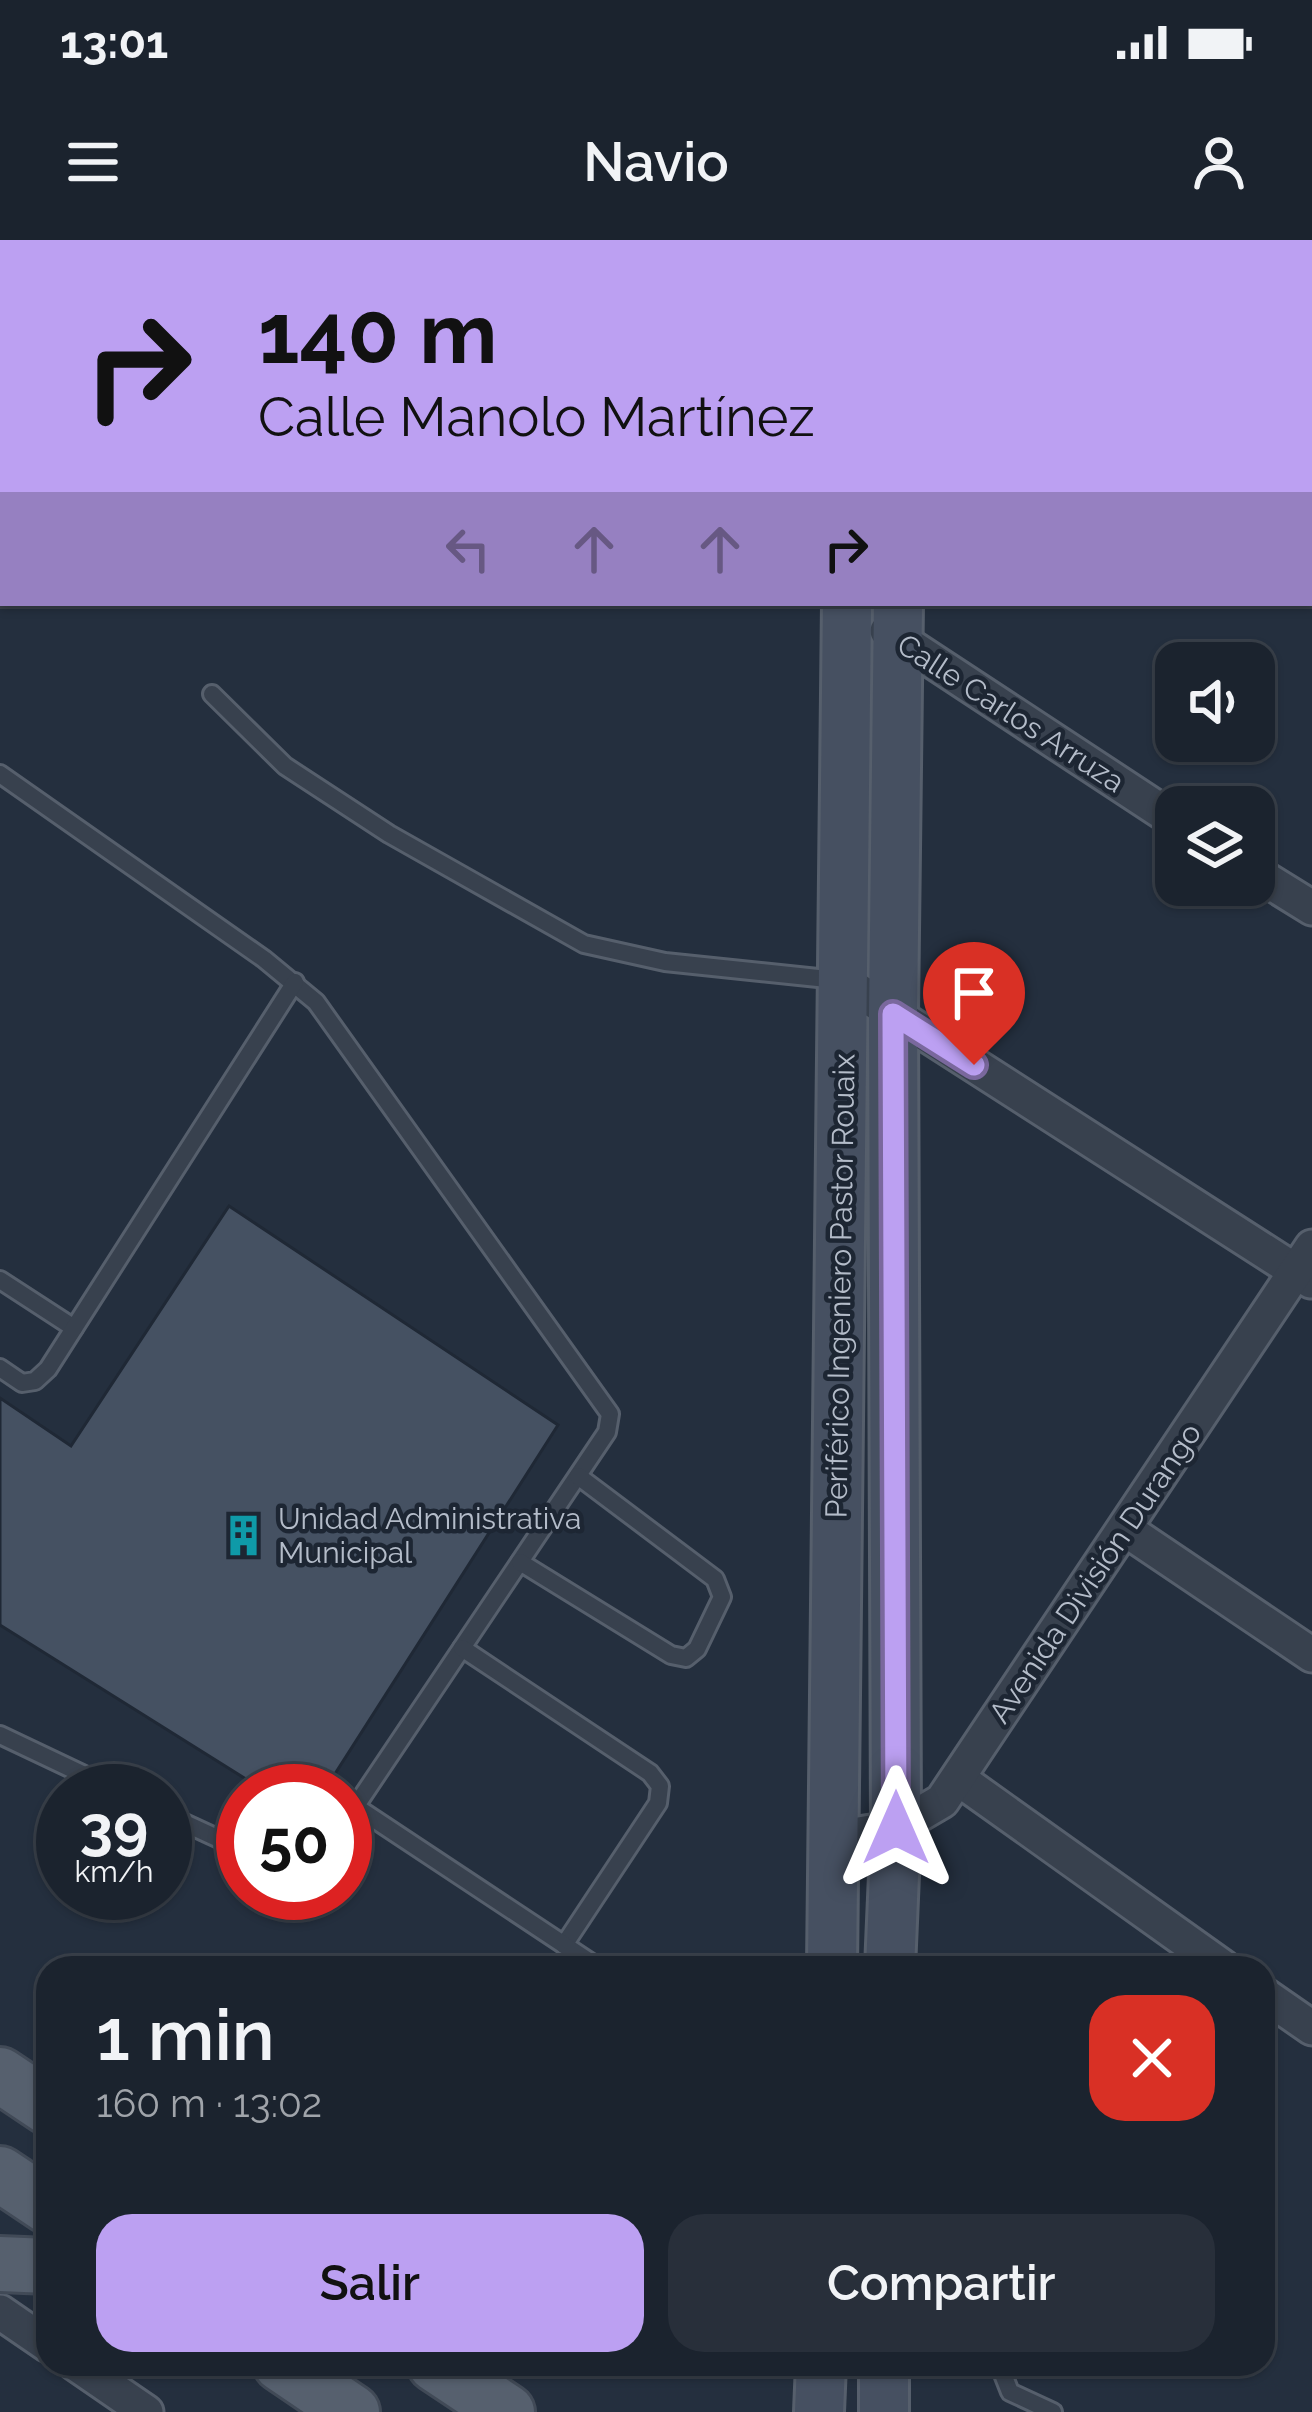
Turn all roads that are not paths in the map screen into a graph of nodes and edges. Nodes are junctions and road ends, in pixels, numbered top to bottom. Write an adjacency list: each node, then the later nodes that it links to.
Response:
1 (847, 606): 9 (main road, Periférico Ingeniero Pastor Rouaix)
2 (853, 606): 3 (street, Calle Carlos Arruza)
3 (898, 621): 6 (street, Calle Carlos Arruza); 11 (main road)
4 (212, 694): 9 (lane)
5 (0, 774): 10 (lane)
6 (1155, 806)
7 (1275, 885): 8 (street)
8 (1312, 908)
9 (843, 981): 11 (street); 27 (main road, Periférico Ingeniero Pastor Rouaix)
10 (295, 982): 14 (lane); 16 (lane)
11 (893, 1014): 12 (street); 26 (main road)
12 (1307, 1267): 17 (street, Avenida División Durango)
13 (0, 1280): 14 (lane)
14 (74, 1328): 15 (lane)
15 (0, 1368)
16 (578, 1476): 18 (lane); 18 (lane)
17 (1125, 1528): 20 (street); 23 (street, Avenida División Durango)
18 (520, 1562): 19 (lane)
19 (462, 1648): 24 (lane); 28 (lane)
20 (1312, 1654)
21 (0, 1735): 22 (lane)
22 (61, 1764)
23 (959, 1779): 26 (street, Avenida División Durango); 32 (street)
24 (372, 1782)
25 (372, 1828): 28 (lane)
26 (896, 1828): 27 (street, Avenida División Durango); 31 (main road)
27 (834, 1838): 30 (main road, Periférico Ingeniero Pastor Rouaix)
28 (564, 1945): 29 (lane)
29 (580, 1956)
30 (832, 1956)
31 (891, 1956)
32 (1207, 1956)
33 (1275, 2002): 34 (street)
34 (1312, 2028)
35 (0, 2075): 36 (main road)
36 (36, 2099)
37 (0, 2174): 38 (main road)
38 (36, 2198)
39 (0, 2264): 40 (main road)
40 (36, 2266)
41 (0, 2312): 42 (street)
42 (36, 2337)
43 (94, 2376): 48 (street)
44 (299, 2376): 49 (main road)
45 (820, 2376): 50 (main road)
46 (884, 2376): 51 (main road)
47 (1004, 2376): 52 (lane)
48 (146, 2412)
49 (352, 2412)
50 (819, 2412)
51 (884, 2412)
52 (1053, 2412)

